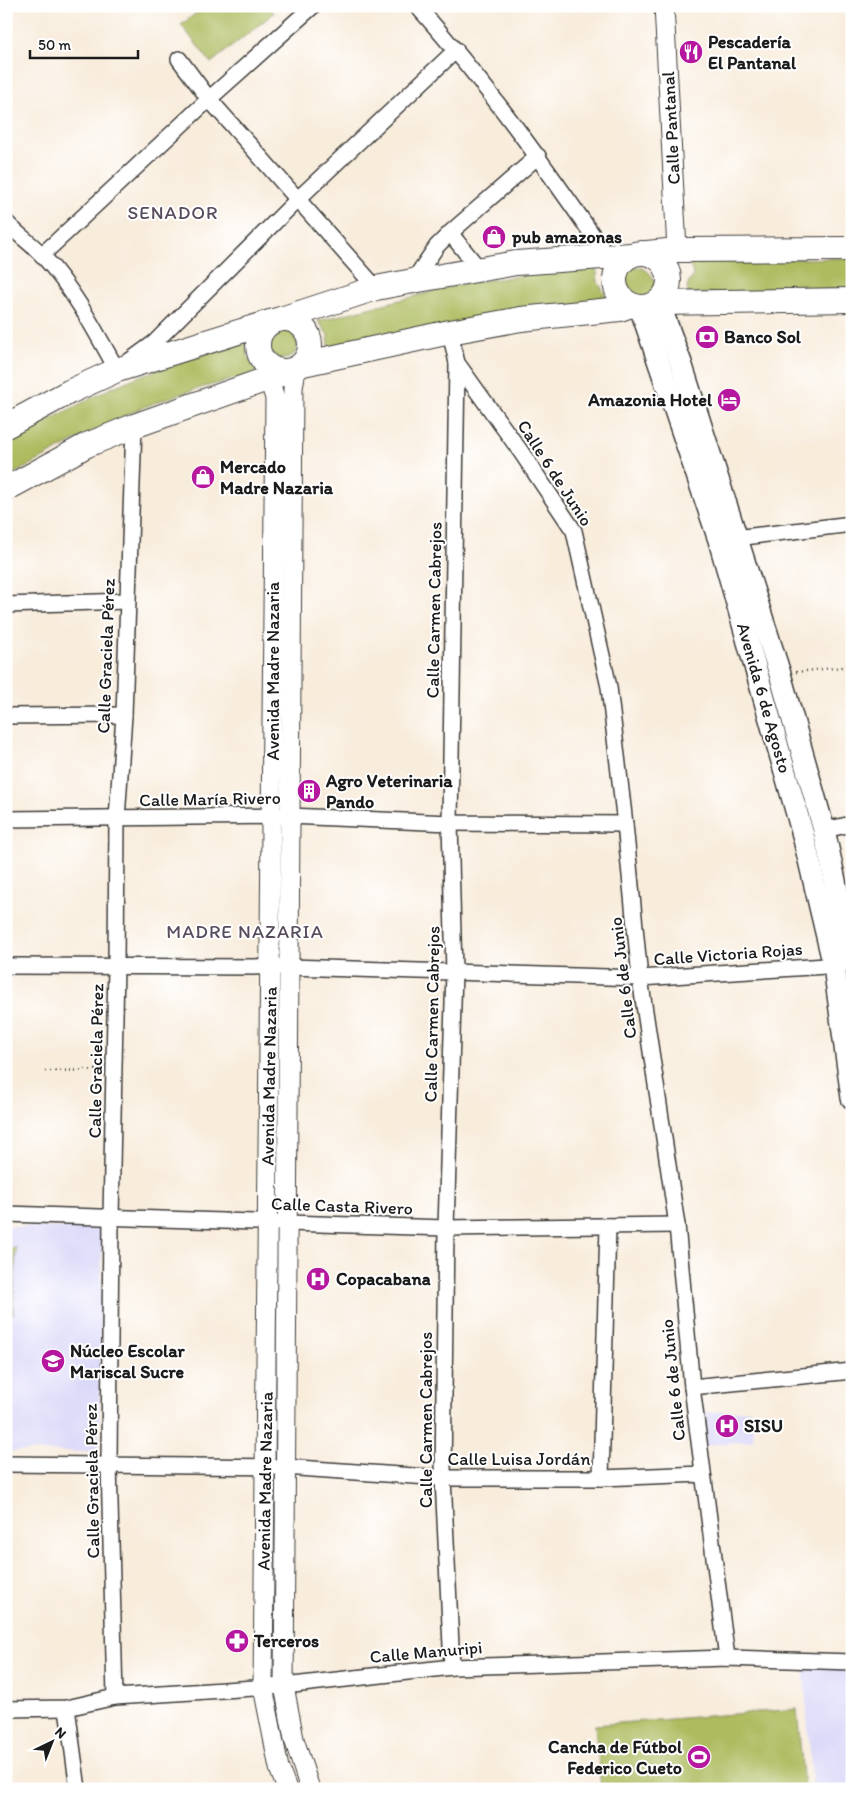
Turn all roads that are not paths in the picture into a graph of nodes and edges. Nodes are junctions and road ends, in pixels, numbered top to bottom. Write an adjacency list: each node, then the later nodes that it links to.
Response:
1 (313, 6): 6 (street)
2 (417, 6): 4 (street)
3 (664, 6): 14 (street, Calle Pantanal)
4 (456, 50): 7 (street); 8 (street)
5 (179, 59): 6 (street)
6 (209, 98): 8 (street); 13 (street)
7 (538, 156): 10 (street); 15 (street)
8 (298, 199): 18 (street); 25 (street)
9 (6, 222): 11 (street)
10 (450, 233): 16 (street); 17 (street)
11 (12, 235): 13 (street)
12 (852, 249): 14 (main road)
13 (42, 255): 25 (street)
14 (673, 260): 15 (main road); 20 (main road)
15 (612, 265): 16 (main road); 20 (main road)
16 (480, 270): 17 (main road)
17 (413, 281): 18 (main road)
18 (376, 288): 21 (main road)
19 (852, 300): 20 (main road)
20 (643, 305): 22 (main road); 30 (main road, Avenida 6 de Agosto)
21 (274, 321): 24 (main road); 24 (main road); 25 (main road)
22 (450, 332): 23 (street, Calle 6 de Junio); 24 (main road)
23 (456, 363): 38 (street, Calle Carmen Cabrejos); 39 (street, Calle 6 de Junio)
24 (284, 369): 27 (main road); 35 (street, Avenida Madre Nazaria); 35 (street, Avenida Madre Nazaria)
25 (117, 370): 26 (main road)
26 (6, 426)
27 (134, 426): 28 (main road); 31 (street, Calle Graciela Pérez)
28 (6, 489)
29 (852, 524): 30 (street)
30 (728, 538): 41 (main road, Avenida 6 de Agosto); 42 (main road, Avenida 6 de Agosto)
31 (127, 601): 32 (street); 34 (street, Calle Graciela Pérez)
32 (6, 605)
33 (6, 716): 34 (street)
34 (124, 716): 37 (street, Calle Graciela Pérez)
35 (280, 817): 37 (street, Calle María Rivero); 38 (street, Calle María Rivero); 45 (street, Avenida Madre Nazaria)
36 (6, 819): 37 (street, Calle María Rivero)
37 (117, 819): 44 (street, Calle Graciela Pérez)
38 (450, 822): 39 (street, Calle María Rivero); 46 (street, Calle Carmen Cabrejos)
39 (625, 824): 47 (street, Calle 6 de Junio)
40 (852, 824): 41 (street)
41 (824, 830): 42 (main road, Avenida 6 de Agosto)
42 (846, 963): 47 (street, Calle Victoria Rojas); 48 (main road, Avenida 6 de Agosto)
43 (6, 966): 44 (street, Calle Victoria Rojas)
44 (116, 966): 45 (street, Calle Victoria Rojas); 50 (street, Calle Graciela Pérez)
45 (279, 967): 46 (street, Calle Victoria Rojas); 51 (street, Avenida Madre Nazaria); 52 (street, Avenida Madre Nazaria)
46 (454, 972): 47 (street, Calle Victoria Rojas); 55 (street, Calle Carmen Cabrejos)
47 (640, 978): 53 (street, Calle 6 de Junio)
48 (852, 1098)
49 (6, 1214): 50 (street, Calle Casta Rivero)
50 (111, 1218): 51 (street, Calle Casta Rivero); 59 (street, Calle Graciela Pérez)
51 (268, 1222): 52 (street, Calle Casta Rivero); 60 (street, Avenida Madre Nazaria)
52 (287, 1223): 55 (street, Calle Casta Rivero); 61 (street, Avenida Madre Nazaria)
53 (677, 1225): 54 (street, Calle Casta Rivero); 57 (street, Calle 6 de Junio)
54 (608, 1226): 55 (street, Calle Casta Rivero); 64 (street)
55 (446, 1228): 63 (street, Calle Carmen Cabrejos)
56 (852, 1371): 57 (street)
57 (692, 1386): 62 (street, Calle 6 de Junio)
58 (6, 1464): 59 (street, Calle Luisa Jordán)
59 (109, 1464): 60 (street, Calle Luisa Jordán); 70 (street, Calle Graciela Pérez)
60 (265, 1466): 61 (street, Calle Luisa Jordán); 69 (street, Avenida Madre Nazaria)
61 (284, 1467): 63 (street, Calle Luisa Jordán); 68 (street, Avenida Madre Nazaria)
62 (703, 1474): 64 (street, Calle Luisa Jordán); 65 (street, Calle 6 de Junio)
63 (444, 1478): 64 (street, Calle Luisa Jordán); 67 (street, Calle Carmen Cabrejos)
64 (600, 1478)
65 (727, 1658): 66 (street, Calle Manuripi); 67 (street, Calle Manuripi)
66 (852, 1662)
67 (452, 1667): 68 (street, Calle Manuripi)
68 (284, 1686): 69 (street, Calle Manuripi); 75 (street, Avenida Madre Nazaria)
69 (263, 1687): 70 (street, Calle Manuripi); 74 (street, Avenida Madre Nazaria)
70 (115, 1697): 71 (street, Calle Manuripi)
71 (68, 1708): 72 (street, Calle Manuripi); 73 (street)
72 (6, 1709)
73 (78, 1789)
74 (287, 1789)
75 (310, 1789)

